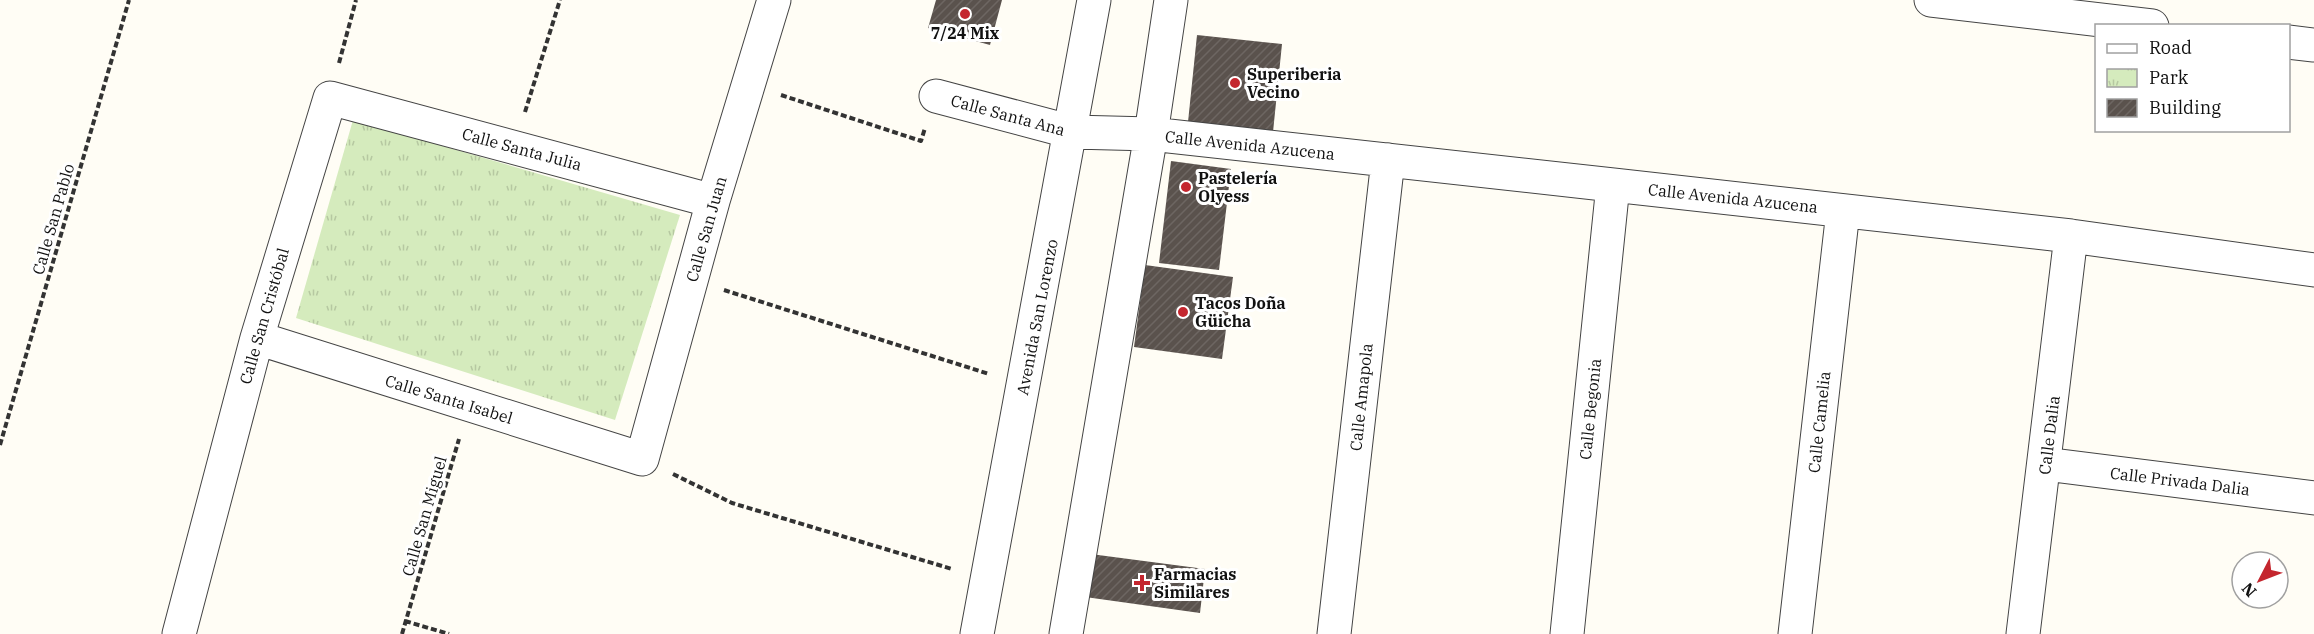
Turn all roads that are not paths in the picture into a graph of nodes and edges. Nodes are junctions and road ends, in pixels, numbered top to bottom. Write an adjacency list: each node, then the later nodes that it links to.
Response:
1 (774, 0): 15 (street, Calle San Juan)
2 (1094, 0): 11 (street, Avenida San Lorenzo)
3 (1171, 0): 12 (street)
4 (1931, 0): 5 (street)
5 (2111, 10): 6 (street)
6 (2147, 24)
7 (2290, 42): 8 (street)
8 (2314, 45)
9 (936, 96): 11 (street, Calle Santa Ana)
10 (330, 98): 15 (street, Calle Santa Julia); 19 (street, Calle San Cristóbal)
11 (1071, 132): 12 (street, Calle Santa Ana); 24 (street, Avenida San Lorenzo)
12 (1151, 134): 13 (street, Calle Avenida Azucena); 25 (street)
13 (1388, 160): 14 (street, Calle Avenida Azucena); 26 (street, Calle Amapola)
14 (1613, 185): 16 (street, Calle Avenida Azucena); 27 (street, Calle Begonia)
15 (713, 201): 20 (street, Calle San Juan)
16 (1843, 211): 17 (street, Calle Avenida Azucena); 28 (street, Calle Camelia)
17 (2071, 236): 18 (street, Calle Avenida Azucena); 21 (street, Calle Dalia)
18 (2314, 270)
19 (257, 338): 20 (street, Calle Santa Isabel); 23 (street, Calle San Cristóbal)
20 (642, 459)
21 (2045, 464): 22 (street, Calle Privada Dalia); 29 (street, Calle Dalia)
22 (2314, 498)
23 (179, 634)
24 (977, 634)
25 (1066, 634)
26 (1334, 634)
27 (1567, 634)
28 (1795, 634)
29 (2023, 634)

